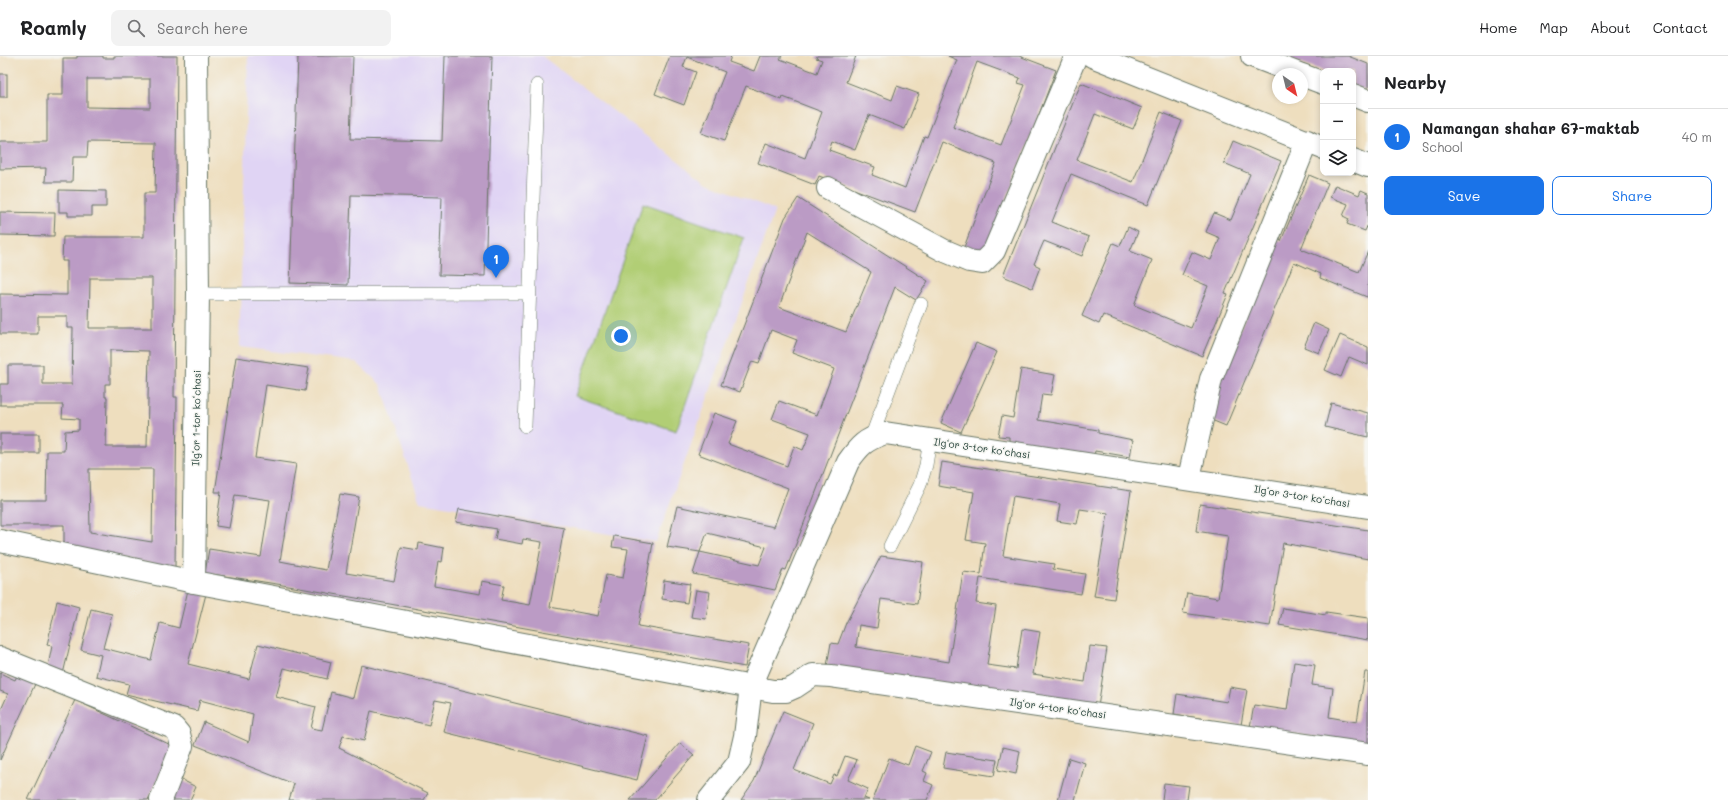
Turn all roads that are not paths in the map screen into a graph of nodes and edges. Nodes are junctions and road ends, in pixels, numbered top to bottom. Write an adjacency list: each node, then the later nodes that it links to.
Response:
1 (196, 56): 16 (street, Ilgʻor 1-tor koʻchasi)
2 (1076, 56): 14 (street)
3 (1092, 56): 11 (street)
4 (1252, 56): 5 (street)
5 (1283, 68)
6 (1308, 78): 7 (street)
7 (1320, 83)
8 (537, 85): 15 (lane)
9 (1356, 96): 10 (street)
10 (1368, 101)
11 (1315, 145): 21 (street)
12 (1356, 161): 13 (street)
13 (1368, 166)
14 (828, 188)
15 (529, 293): 16 (lane); 18 (lane)
16 (198, 294): 25 (street, Ilgʻor 1-tor koʻchasi)
17 (921, 304): 19 (lane)
18 (525, 426)
19 (871, 438): 20 (street, Ilgʻor 3-tor koʻchasi); 27 (street, Ilgʻor 3-tor koʻchasi)
20 (930, 440): 21 (street, Ilgʻor 3-tor koʻchasi); 24 (lane)
21 (1189, 478): 22 (street, Ilgʻor 3-tor koʻchasi)
22 (1368, 507)
23 (0, 541): 25 (street)
24 (890, 546)
25 (194, 582): 27 (street, Ilgʻor 4-tor koʻchasi)
26 (0, 658): 29 (street)
27 (751, 686): 28 (street, Ilgʻor 4-tor koʻchasi); 30 (street, Ilgʻor 3-tor koʻchasi)
28 (1368, 754)
29 (161, 800)
30 (709, 800)

